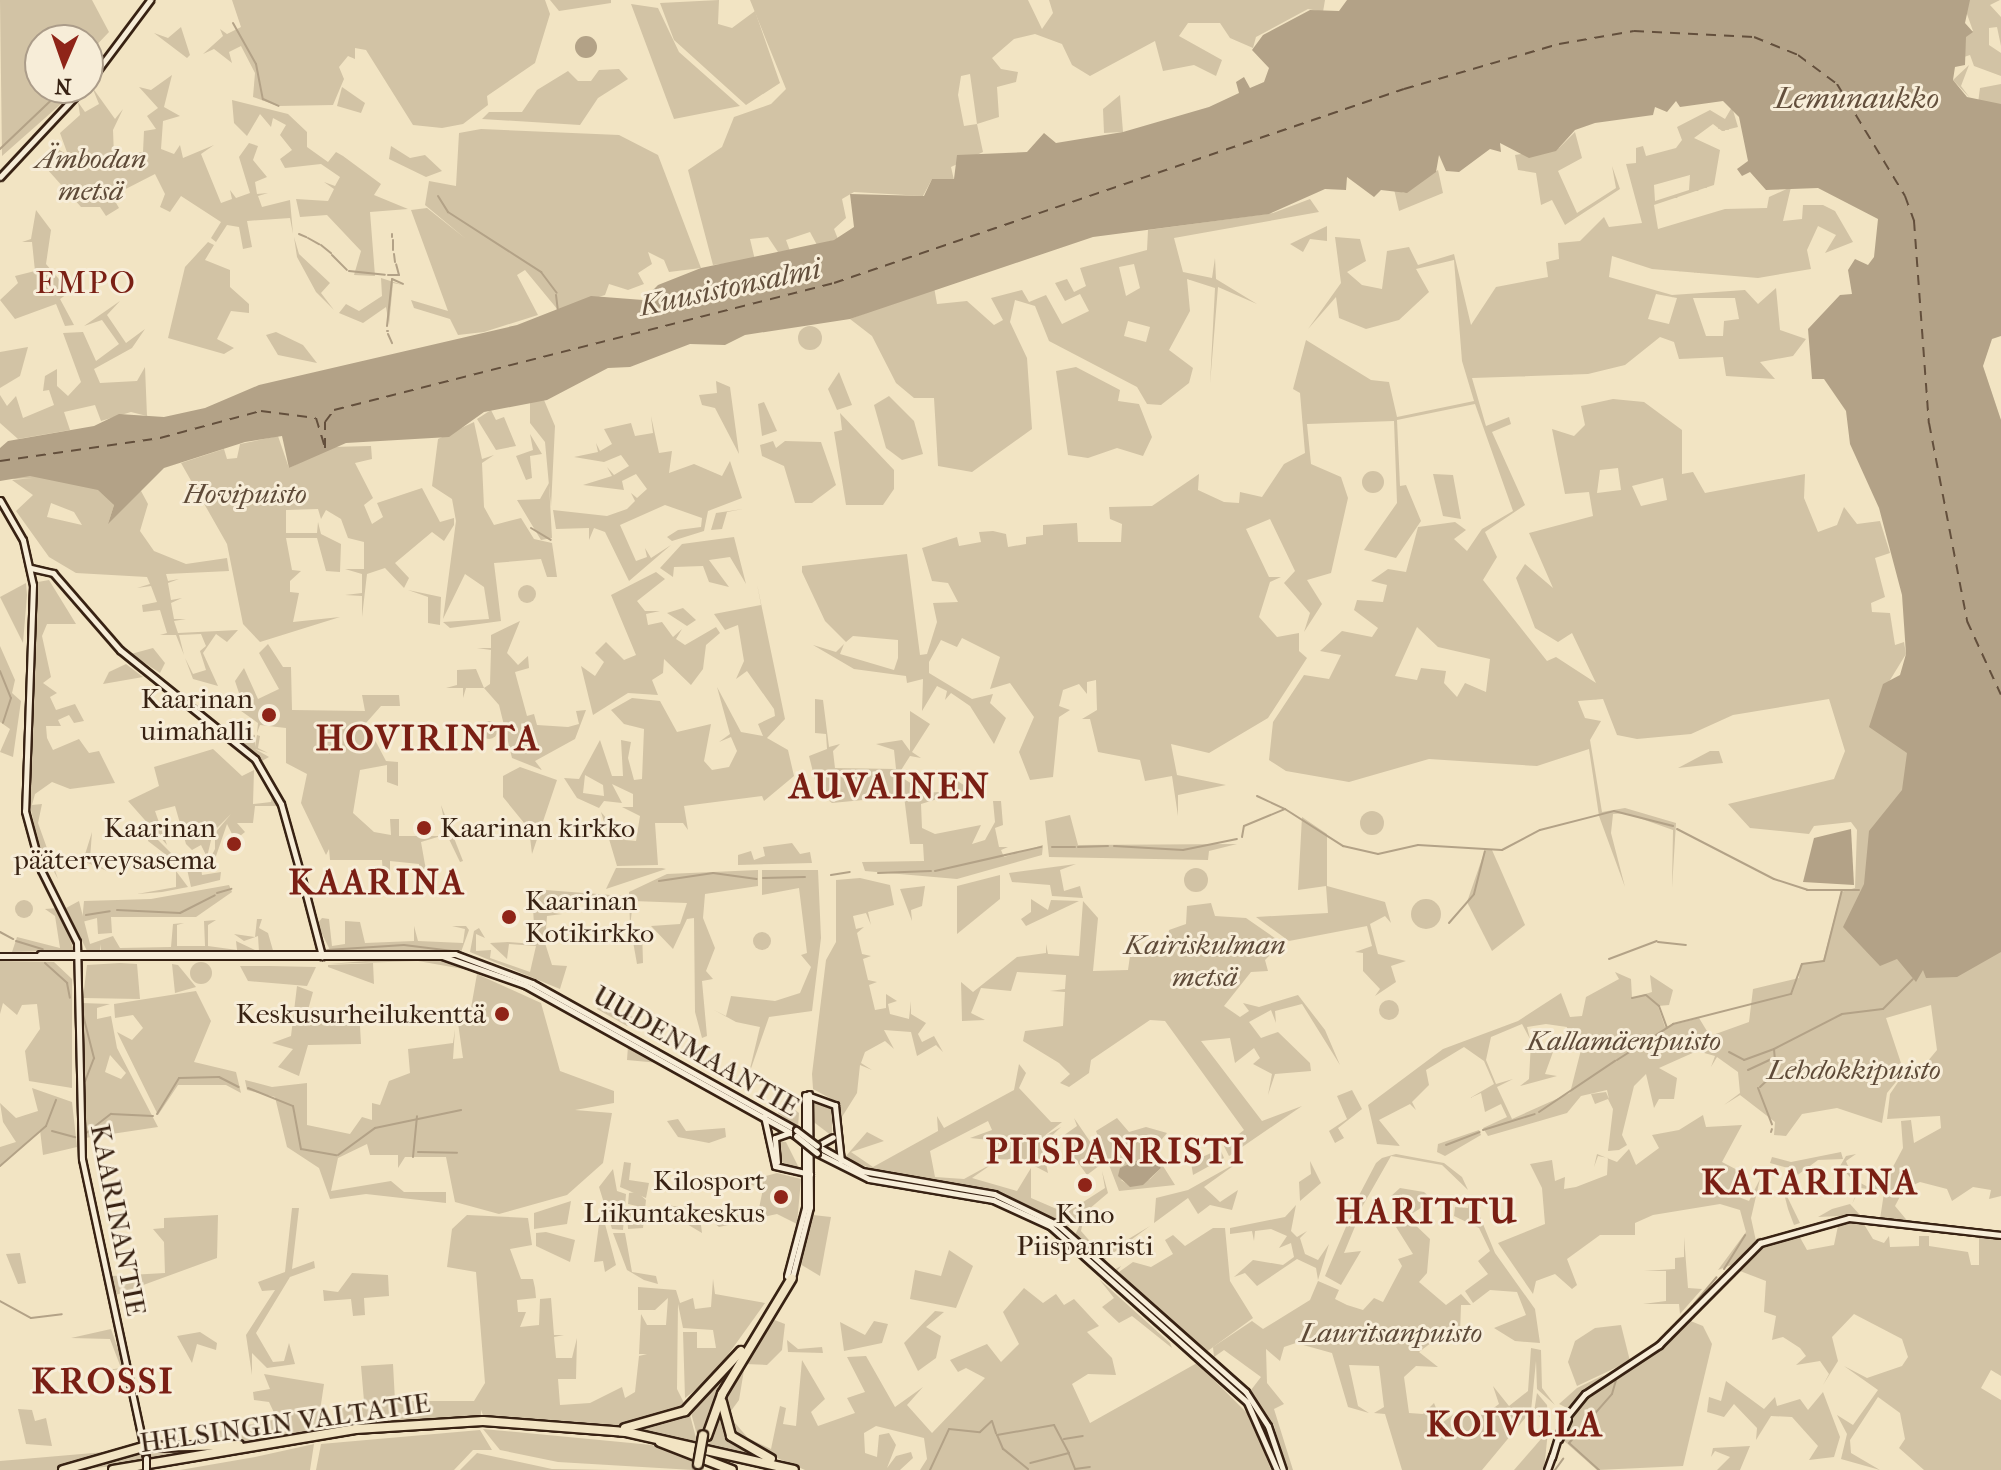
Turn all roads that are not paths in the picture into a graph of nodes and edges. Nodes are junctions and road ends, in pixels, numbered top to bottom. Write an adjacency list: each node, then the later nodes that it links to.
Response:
1 (150, 0): 2 (main road)
2 (104, 62)
3 (68, 104): 4 (main road)
4 (0, 177)
5 (0, 500): 6 (main road)
6 (31, 568): 7 (main road); 9 (main road)
7 (80, 955): 8 (main road, UUDENMAANTIE); 9 (main road, UUDENMAANTIE); 28 (main road, KAARINANTIE)
8 (0, 956)
9 (324, 957): 12 (main road, UUDENMAANTIE); 13 (main road, UUDENMAANTIE)
10 (810, 1085): 11 (main road)
11 (812, 1095): 14 (main road); 15 (main road); 16 (main road); 18 (main road)
12 (760, 1111): 13 (main road, UUDENMAANTIE); 18 (main road)
13 (796, 1133): 14 (main road, UUDENMAANTIE, bridge); 17 (main road)
14 (817, 1149): 16 (main road, UUDENMAANTIE); 22 (main road, UUDENMAANTIE)
15 (807, 1161): 17 (main road); 18 (main road)
16 (842, 1162): 22 (main road, UUDENMAANTIE)
17 (799, 1172): 18 (main road)
18 (808, 1174): 20 (main road)
19 (2001, 1235): 37 (main road)
20 (789, 1277): 21 (highway); 23 (highway)
21 (742, 1350): 24 (highway); 25 (highway)
22 (1199, 1356): 36 (main road, UUDENMAANTIE)
23 (727, 1384): 25 (highway); 35 (highway)
24 (601, 1428): 27 (highway, HELSINGIN VALTATIE); 35 (highway, HELSINGIN VALTATIE)
25 (705, 1436): 29 (highway, bridge)
26 (660, 1442): 32 (highway, HELSINGIN VALTATIE); 33 (highway); 34 (highway, HELSINGIN VALTATIE)
27 (271, 1443): 28 (highway); 31 (highway, HELSINGIN VALTATIE)
28 (145, 1445): 30 (highway); 32 (main road, KAARINANTIE, bridge)
29 (700, 1467)
30 (63, 1470)
31 (113, 1470)
32 (149, 1470)
33 (732, 1470)
34 (775, 1470)
35 (795, 1470)
36 (1280, 1470)
37 (1547, 1470)

